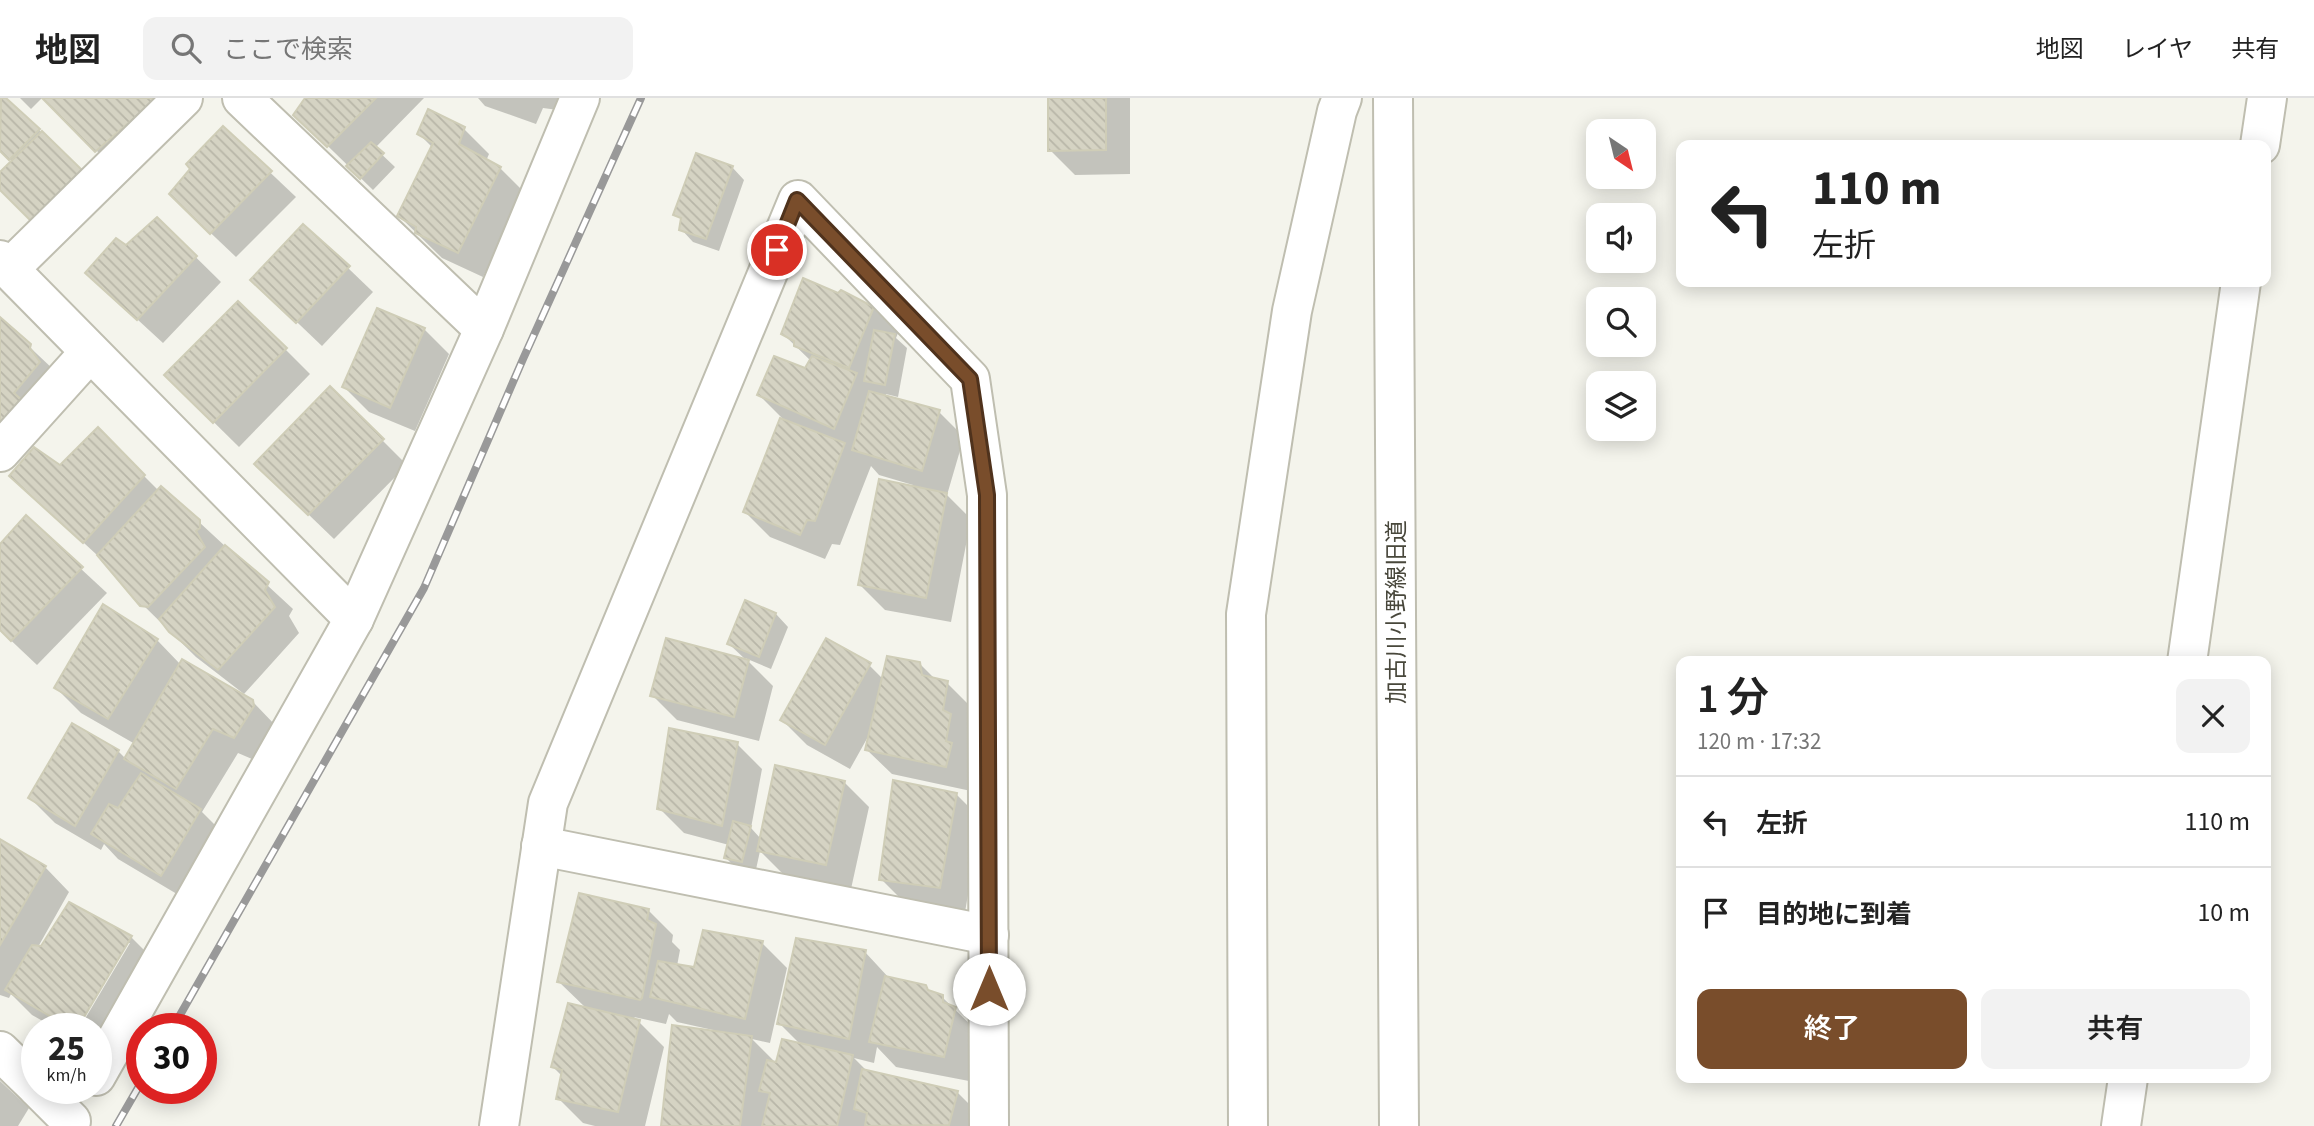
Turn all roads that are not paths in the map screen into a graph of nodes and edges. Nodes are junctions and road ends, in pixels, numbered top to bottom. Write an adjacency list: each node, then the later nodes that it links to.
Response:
1 (183, 98): 8 (street)
2 (242, 98): 10 (street)
3 (580, 98): 10 (street)
4 (1342, 98): 23 (street)
5 (1393, 98): 24 (street, 加古川小野線旧道)
6 (2267, 98): 7 (street)
7 (2261, 140)
8 (4, 265): 11 (street)
9 (2240, 287): 14 (street)
10 (484, 329): 13 (street)
11 (90, 352): 12 (street); 13 (street)
12 (0, 452)
13 (354, 620): 17 (street)
14 (2188, 656)
15 (541, 846): 16 (street); 16 (street); 21 (street)
16 (989, 934): 22 (street)
17 (112, 1048)
18 (0, 1051): 19 (street)
19 (21, 1071)
20 (2126, 1083): 25 (street)
21 (500, 1126)
22 (989, 1126)
23 (1248, 1126)
24 (1399, 1126)
25 (2121, 1126)

